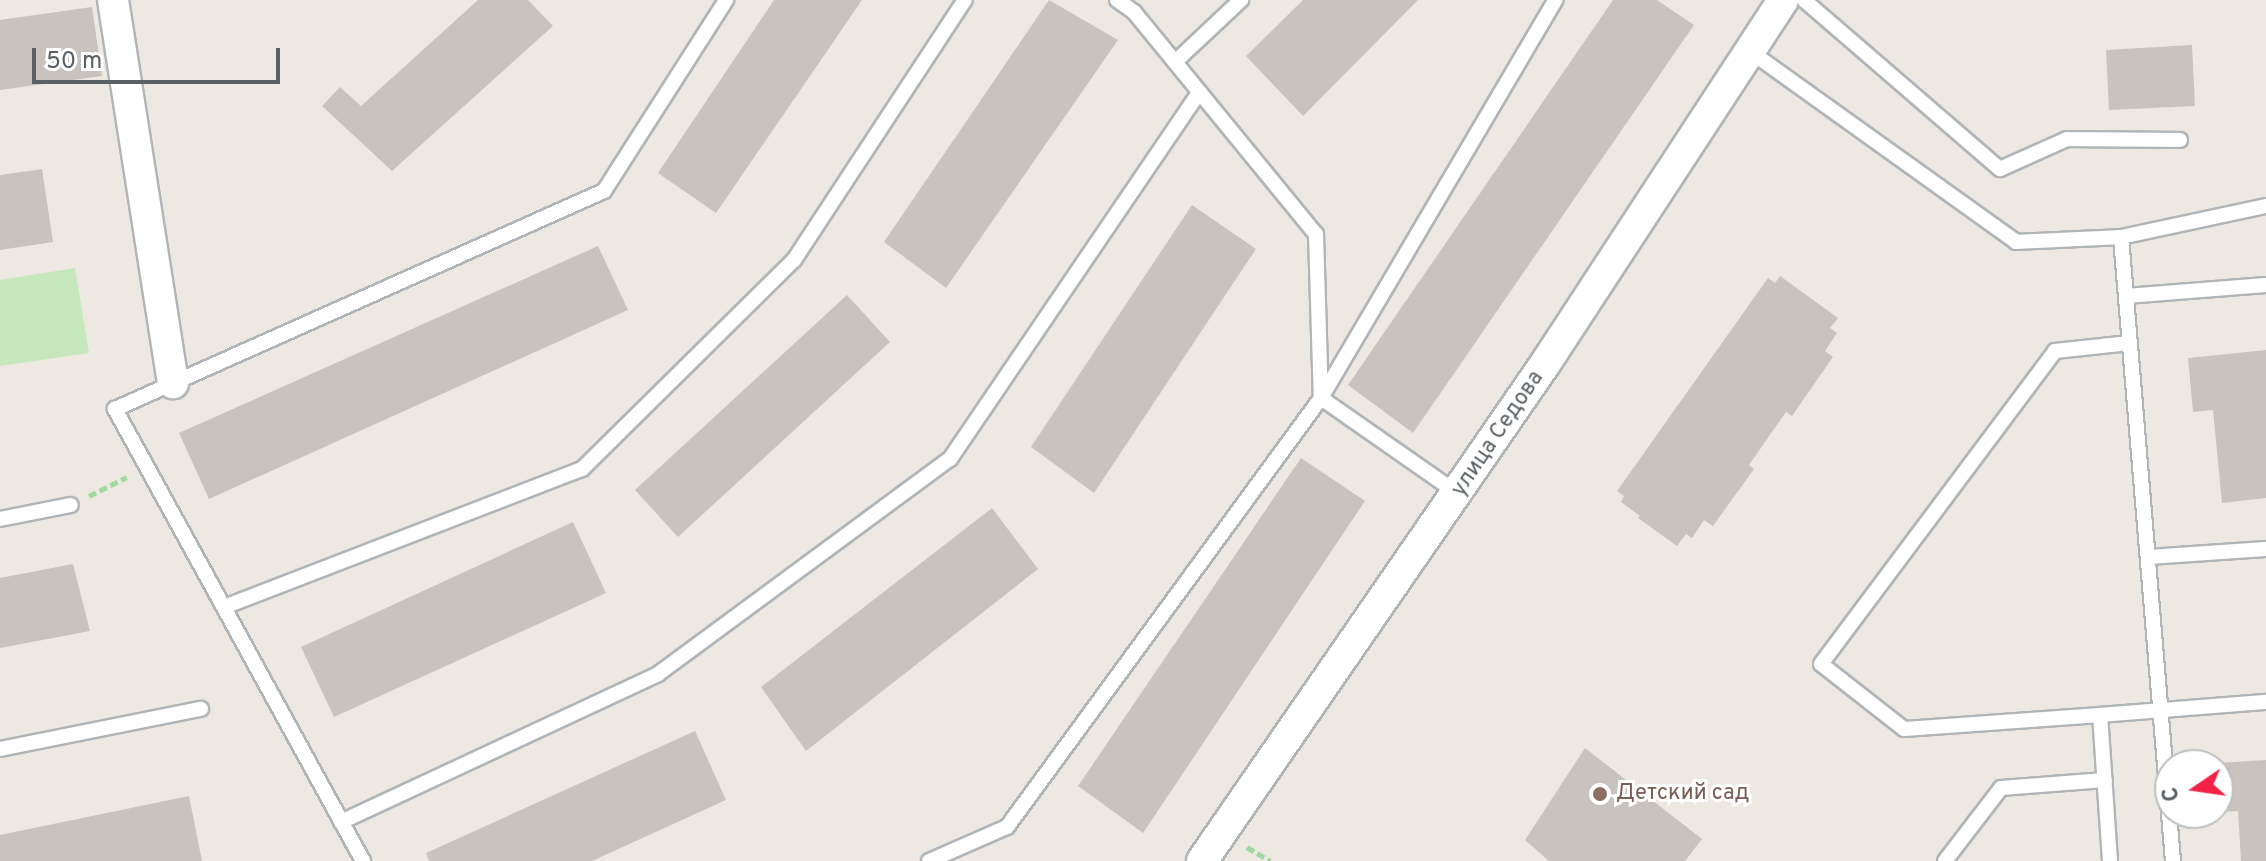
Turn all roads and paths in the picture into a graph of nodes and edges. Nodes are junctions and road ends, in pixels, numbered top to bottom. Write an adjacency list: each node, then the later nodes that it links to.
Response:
1 (113, 0): 18 (street)
2 (726, 0): 18 (lane)
3 (965, 0): 26 (lane)
4 (1117, 0): 10 (lane)
5 (1241, 0): 10 (lane)
6 (1555, 0): 19 (lane)
7 (1783, 0): 9 (street, улица Седова)
8 (1804, 0): 12 (lane)
9 (1751, 52): 14 (lane); 21 (street, улица Седова)
10 (1175, 62): 11 (lane)
11 (1199, 92): 19 (lane); 33 (lane)
12 (2180, 140)
13 (2266, 206): 14 (lane)
14 (2121, 237): 16 (lane)
15 (2266, 285): 16 (lane)
16 (2126, 296): 17 (lane)
17 (2130, 343): 25 (lane); 30 (lane)
18 (173, 383): 20 (lane)
19 (1321, 398): 21 (lane); 35 (lane)
20 (147, 467): 22 (path); 26 (lane)
21 (1457, 493): 36 (street, улица Седова)
22 (71, 505): 23 (lane)
23 (0, 519)
24 (2266, 549): 25 (lane)
25 (2148, 557): 29 (lane)
26 (224, 607): 33 (lane)
27 (2266, 702): 29 (lane)
28 (201, 709): 31 (lane)
29 (2161, 709): 30 (lane); 39 (lane)
30 (2100, 715): 32 (lane)
31 (0, 749)
32 (2105, 780): 37 (lane); 38 (lane)
33 (341, 822): 34 (lane)
34 (363, 861)
35 (929, 861)
36 (1202, 861)
37 (1945, 861)
38 (2110, 861)
39 (2173, 861)

